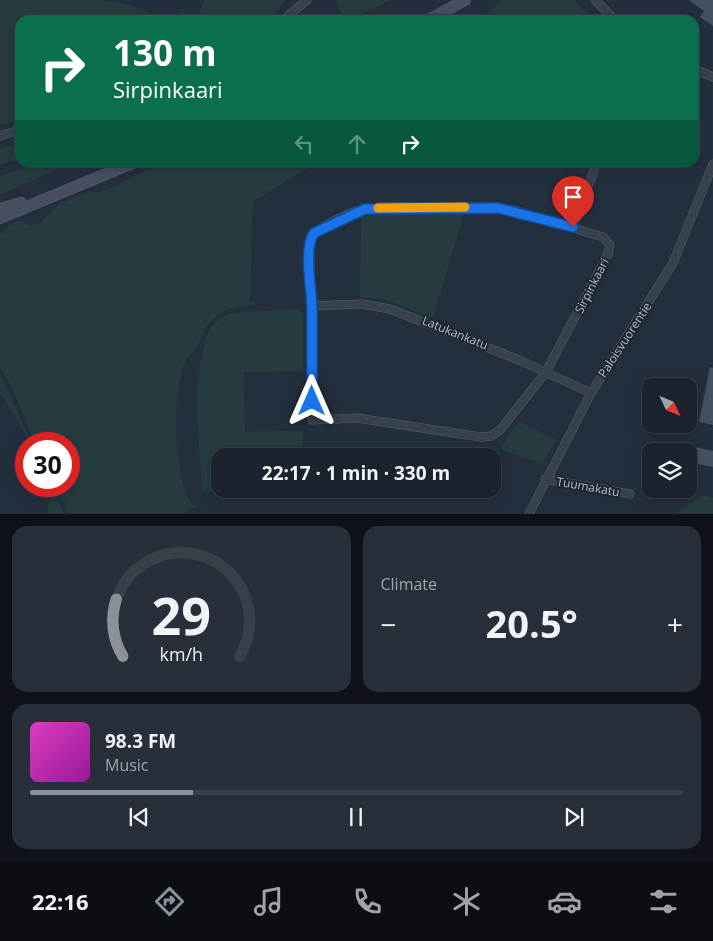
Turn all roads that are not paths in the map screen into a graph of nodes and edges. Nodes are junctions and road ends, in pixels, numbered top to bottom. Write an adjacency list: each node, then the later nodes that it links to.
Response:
1 (307, 0): 4 (street)
2 (465, 0): 5 (main road)
3 (595, 0): 6 (street)
4 (289, 15)
5 (438, 15)
6 (609, 15)
7 (699, 71): 8 (street)
8 (713, 77)
9 (15, 132): 10 (street)
10 (0, 136)
11 (713, 164): 15 (street, Paloisvuorentie)
12 (123, 167): 14 (main road)
13 (595, 167): 18 (street)
14 (92, 180): 16 (main road); 17 (main road)
15 (709, 187): 21 (street, Paloisvuorentie)
16 (0, 209)
17 (0, 218)
18 (573, 227): 19 (street, Sirpinkaari); 20 (street, Sirpinkaari)
19 (312, 306): 20 (street, Latukankatu); 20 (street, Sirpinkaari)
20 (546, 372): 21 (street, Latukankatu)
21 (591, 392): 22 (street, Paloisvuorentie)
22 (545, 479): 23 (street, Tuumakatu); 24 (street, Paloisvuorentie)
23 (630, 494)
24 (529, 514)

